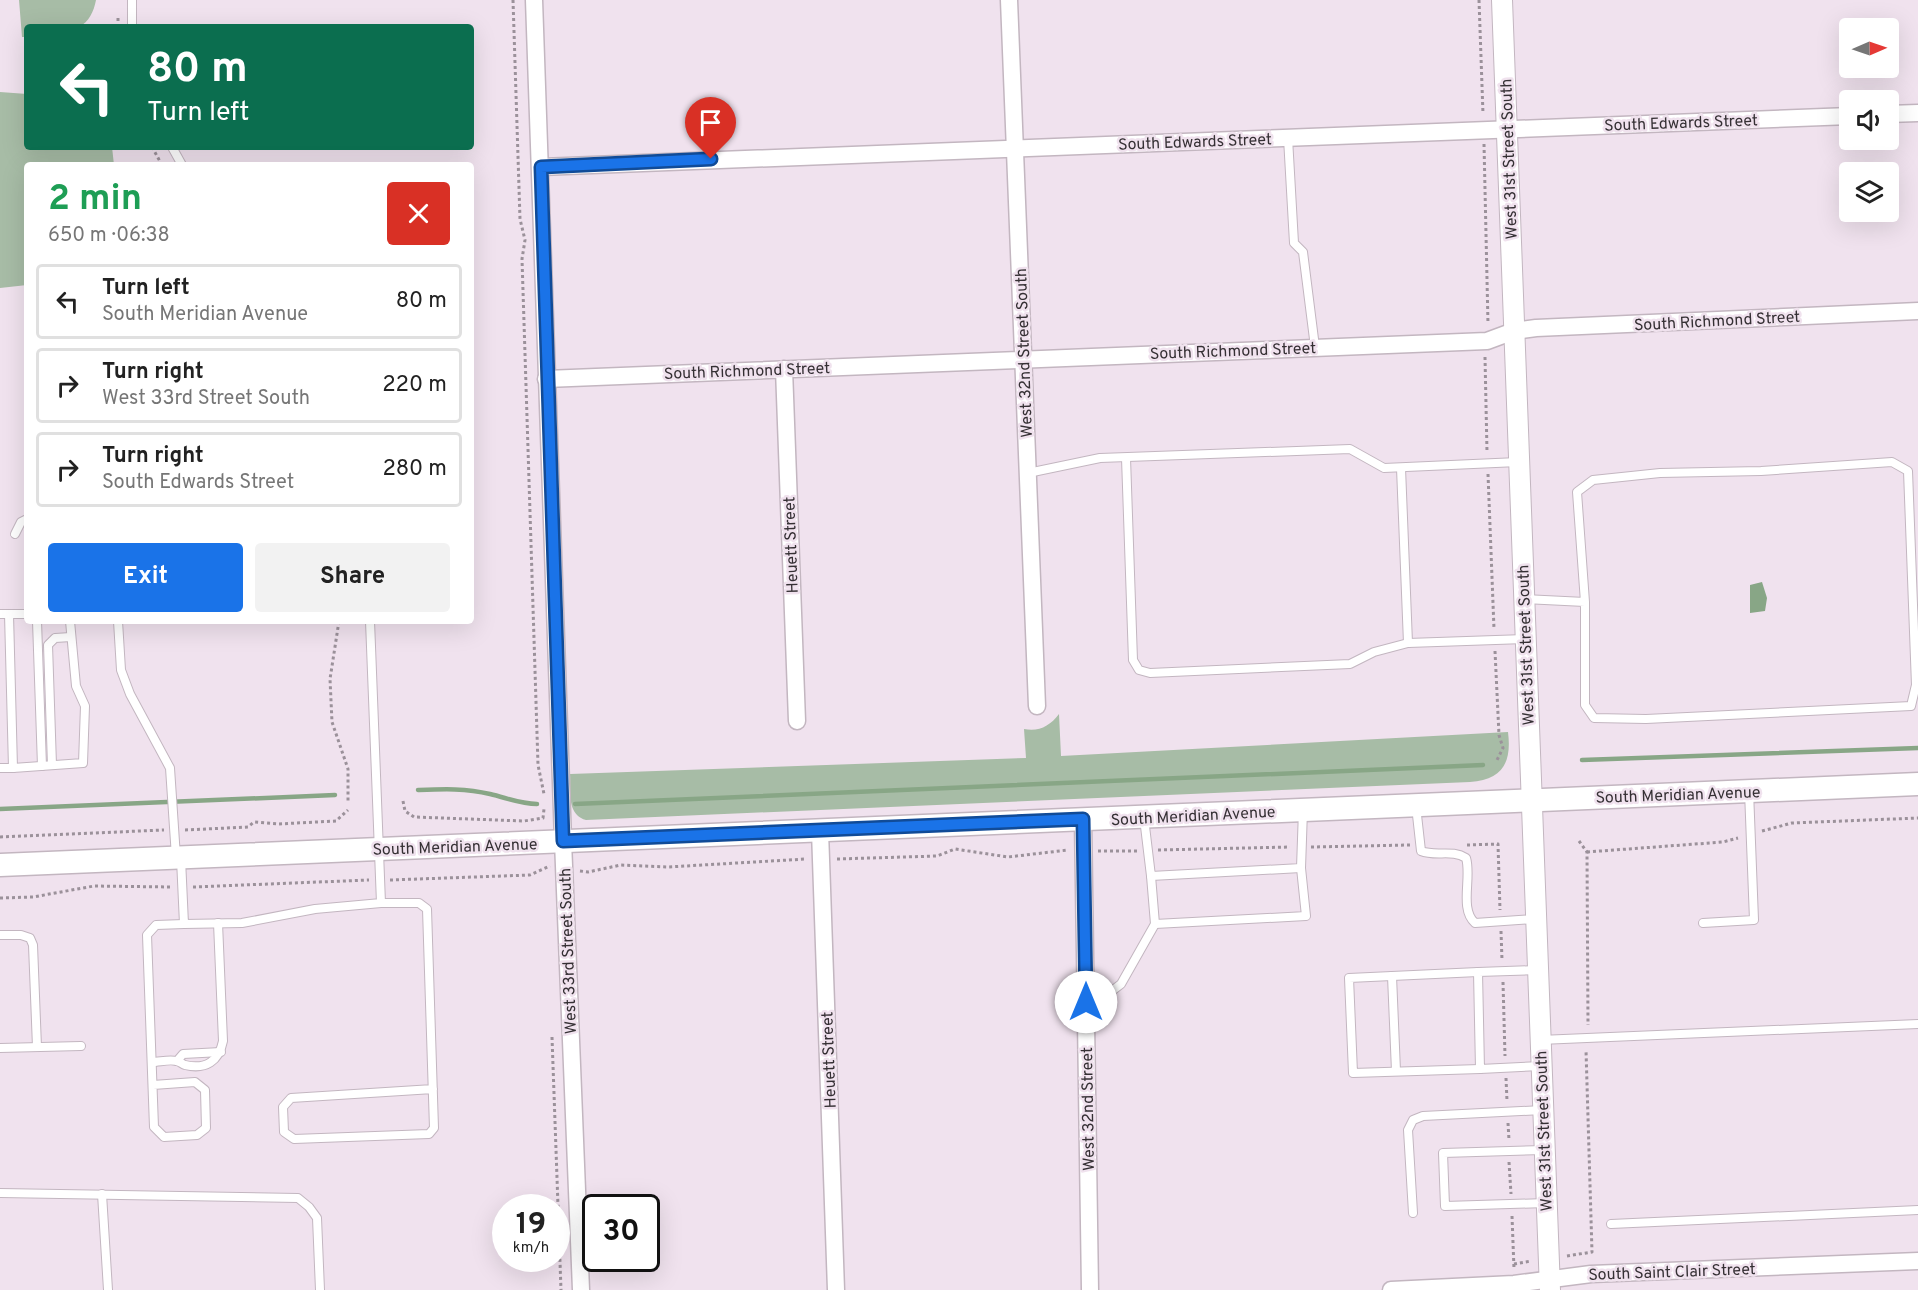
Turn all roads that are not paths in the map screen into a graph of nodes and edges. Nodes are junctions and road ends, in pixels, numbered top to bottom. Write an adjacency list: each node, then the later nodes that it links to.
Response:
1 (132, 0): 5 (lane)
2 (534, 0): 12 (street, West 33rd Street South)
3 (1009, 0): 11 (street, West 32nd Street South)
4 (1502, 0): 9 (street, West 31st Street South)
5 (132, 24)
6 (1918, 113): 7 (street)
7 (1899, 114)
8 (1839, 116): 9 (street, South Edwards Street)
9 (1506, 129): 10 (street, South Edwards Street); 14 (street, West 31st Street South)
10 (1288, 138): 11 (street, South Edwards Street); 15 (lane)
11 (1015, 146): 12 (street, South Edwards Street); 16 (street, West 32nd Street South)
12 (541, 167): 18 (street, West 33rd Street South)
13 (1918, 310): 14 (street, South Richmond Street)
14 (1514, 331): 15 (street, South Richmond Street); 20 (street, West 31st Street South)
15 (1315, 347): 16 (street, South Richmond Street)
16 (1023, 358): 17 (street, South Richmond Street); 22 (street, West 32nd Street South)
17 (784, 369): 18 (street, South Richmond Street); 37 (street, Heuett Street)
18 (546, 379): 50 (street, West 33rd Street South)
19 (1126, 458): 21 (lane); 22 (lane); 35 (lane)
20 (1519, 462): 21 (lane); 25 (street, West 31st Street South)
21 (1401, 468): 35 (lane)
22 (1028, 473): 36 (street, West 32nd Street South)
23 (24, 520): 24 (lane)
24 (15, 534)
25 (1524, 599): 26 (lane); 34 (street, West 31st Street South)
26 (1585, 602): 26 (lane)
27 (5, 614): 28 (lane); 41 (lane)
28 (24, 614)
29 (37, 624): 39 (lane)
30 (70, 624): 33 (lane)
31 (118, 624): 52 (lane)
32 (370, 624): 51 (lane)
33 (71, 637): 38 (lane); 38 (lane)
34 (1525, 639): 35 (lane); 44 (street, West 31st Street South)
35 (1408, 643)
36 (1037, 706)
37 (797, 721)
38 (52, 765): 39 (lane)
39 (42, 766): 41 (lane)
40 (0, 768): 41 (lane)
41 (13, 768)
42 (1918, 784): 43 (main road, South Meridian Avenue)
43 (1749, 791): 44 (main road, South Meridian Avenue); 58 (lane)
44 (1531, 800): 45 (main road, South Meridian Avenue); 57 (street, West 31st Street South)
45 (1416, 805): 46 (main road, South Meridian Avenue); 57 (lane)
46 (1303, 810): 47 (main road, South Meridian Avenue); 54 (lane)
47 (1144, 817): 48 (main road, South Meridian Avenue); 55 (lane)
48 (1083, 819): 49 (main road, South Meridian Avenue); 66 (street, West 32nd Street)
49 (820, 831): 50 (main road, South Meridian Avenue); 91 (street, Heuett Street)
50 (563, 841): 51 (main road, South Meridian Avenue); 90 (street, West 33rd Street South)
51 (378, 849): 52 (main road, South Meridian Avenue); 56 (lane)
52 (179, 858): 53 (main road, South Meridian Avenue); 60 (lane)
53 (0, 865)
54 (1301, 868): 55 (lane); 61 (lane)
55 (1151, 876): 61 (lane)
56 (381, 903): 59 (lane); 77 (lane)
57 (1536, 919): 63 (street, West 31st Street South)
58 (1703, 922)
59 (218, 923): 60 (lane); 72 (lane)
60 (184, 924): 72 (lane)
61 (1155, 924): 66 (lane)
62 (0, 934): 70 (lane)
63 (1537, 970): 64 (lane); 68 (street, West 31st Street South)
64 (1478, 972): 65 (lane); 74 (lane)
65 (1392, 976): 75 (lane); 75 (lane)
66 (1086, 1002): 92 (street, West 32nd Street)
67 (1918, 1024): 68 (lane)
68 (1540, 1040): 73 (street, West 31st Street South)
69 (81, 1046): 70 (lane)
70 (37, 1047): 71 (lane)
71 (0, 1048)
72 (152, 1062): 76 (lane)
73 (1541, 1066): 74 (lane); 78 (street, West 31st Street South)
74 (1480, 1069): 75 (lane)
75 (1396, 1071)
76 (153, 1085): 76 (lane)
77 (433, 1089): 77 (lane)
78 (1543, 1110): 79 (street, West 31st Street South); 84 (lane)
79 (1544, 1150): 82 (street, West 31st Street South); 82 (lane)
80 (0, 1193): 81 (lane)
81 (102, 1194): 88 (lane); 89 (lane)
82 (1546, 1203): 87 (street, West 31st Street South)
83 (1918, 1210): 85 (lane)
84 (1413, 1213)
85 (1611, 1224)
86 (1918, 1261): 87 (street, South Saint Clair Street)
87 (1550, 1285): 93 (street, South Saint Clair Street)
88 (108, 1290)
89 (320, 1290)
90 (581, 1290)
91 (836, 1290)
92 (1090, 1290)
93 (1391, 1290)

